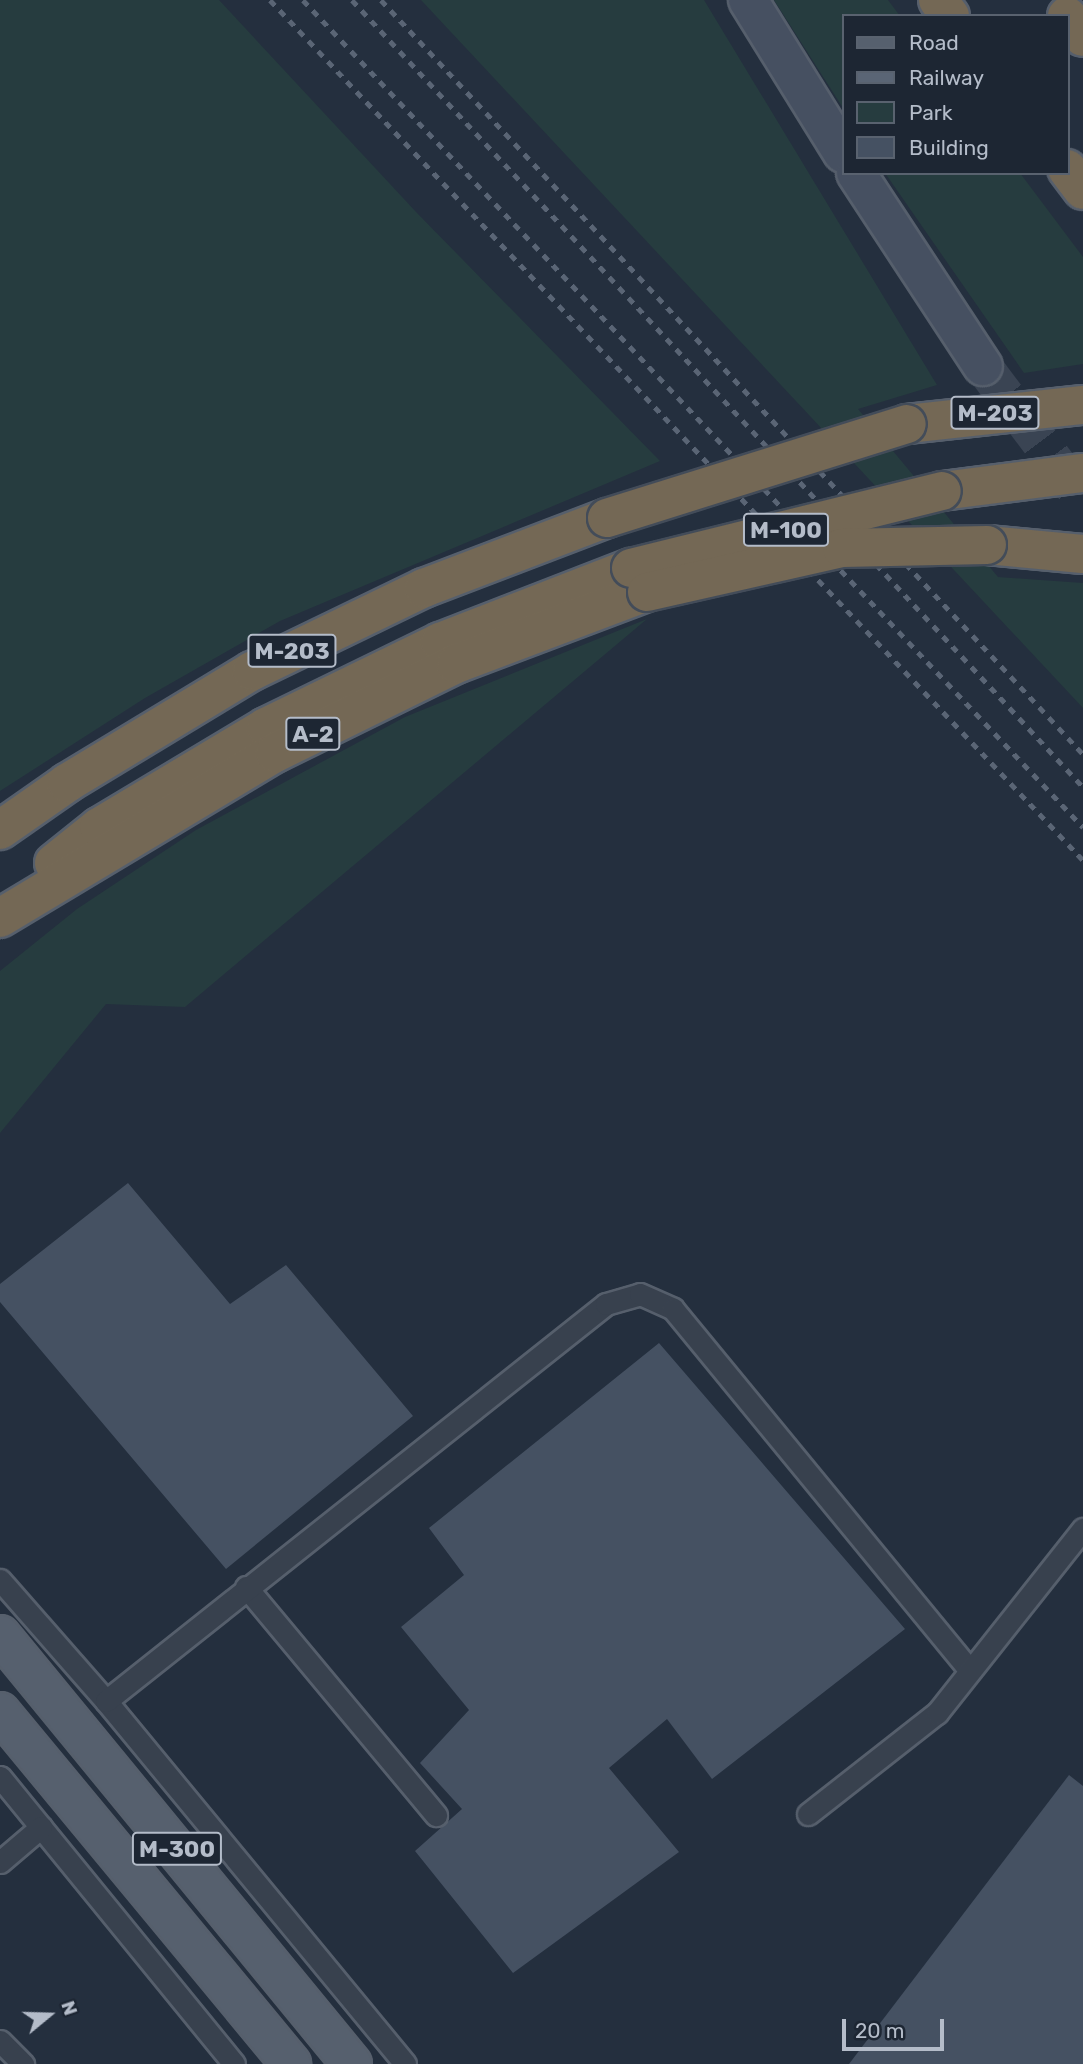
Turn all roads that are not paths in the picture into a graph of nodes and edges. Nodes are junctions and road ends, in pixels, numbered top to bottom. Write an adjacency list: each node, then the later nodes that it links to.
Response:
1 (748, 0): 4 (street)
2 (1069, 19): 3 (highway)
3 (1083, 37)
4 (842, 151)
5 (1069, 172): 7 (highway)
6 (857, 175): 8 (street)
7 (1083, 190)
8 (983, 366)
9 (1083, 405): 13 (highway, M-203, bridge)
10 (1083, 473): 12 (highway, M-100, bridge)
11 (1083, 554): 12 (highway, A-2, bridge)
12 (639, 580): 14 (highway, M-203); 15 (highway, A-2)
13 (0, 830)
14 (0, 906)
15 (0, 918)
16 (1083, 1528): 20 (lane)
17 (0, 1580): 21 (lane)
18 (246, 1587): 20 (lane); 21 (lane); 25 (lane)
19 (0, 1635): 32 (main road, M-300)
20 (970, 1670): 24 (lane)
21 (106, 1701): 33 (lane)
22 (0, 1712): 31 (main road, M-300)
23 (0, 1777): 26 (lane)
24 (808, 1814)
25 (436, 1815)
26 (41, 1827): 27 (lane); 30 (lane)
27 (0, 1862)
28 (0, 2041): 29 (lane)
29 (23, 2064)
30 (234, 2064)
31 (290, 2064)
32 (352, 2064)
33 (405, 2064)

